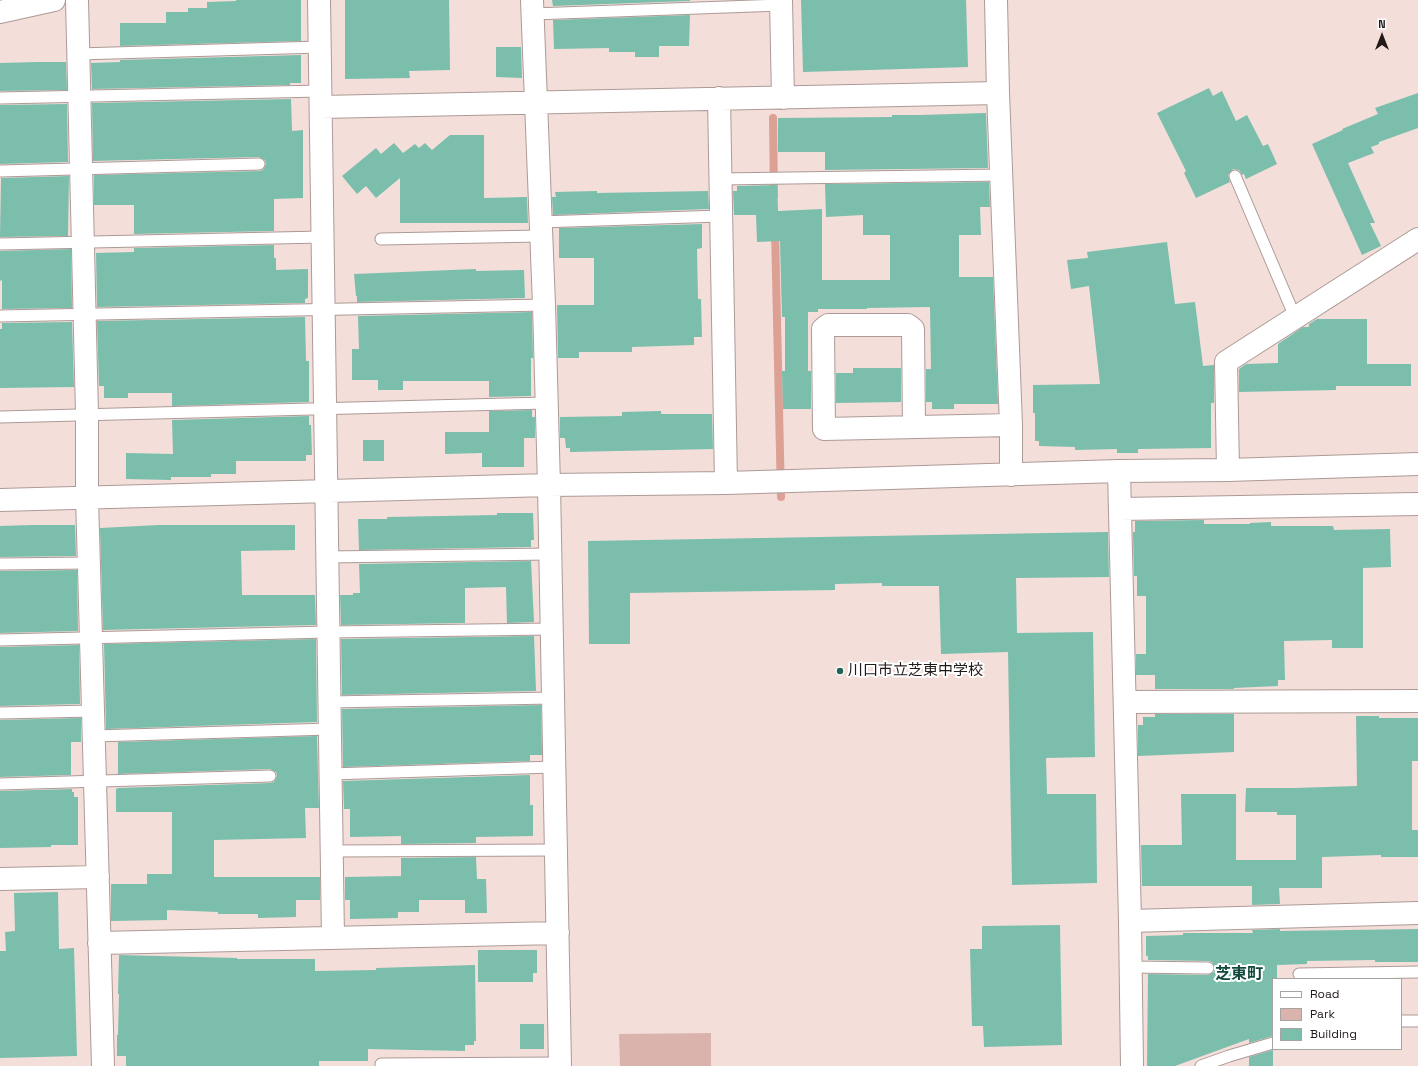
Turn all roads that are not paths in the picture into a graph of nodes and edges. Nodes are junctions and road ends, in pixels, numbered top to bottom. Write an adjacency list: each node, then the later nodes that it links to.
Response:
1 (54, 0): 7 (street)
2 (77, 0): 9 (street)
3 (319, 0): 8 (street)
4 (996, 0): 10 (street)
5 (781, 3): 6 (lane); 14 (street)
6 (532, 7): 16 (street)
7 (0, 12)
8 (320, 47): 9 (lane); 15 (street)
9 (78, 54): 11 (street)
10 (998, 93): 14 (street); 20 (street)
11 (79, 96): 12 (lane); 15 (lane); 18 (street)
12 (0, 98)
13 (719, 98): 14 (street); 16 (street); 22 (street)
14 (783, 98)
15 (321, 99): 16 (street); 25 (street)
16 (536, 102): 24 (street)
17 (259, 164): 18 (lane)
18 (81, 169): 19 (lane); 28 (street)
19 (0, 171)
20 (1001, 175): 22 (lane); 39 (street)
21 (1234, 176): 34 (lane)
22 (720, 178): 23 (street)
23 (721, 216): 24 (lane); 45 (street)
24 (540, 229): 26 (lane); 30 (street)
25 (322, 237): 28 (lane); 31 (street)
26 (381, 239)
27 (1418, 239): 34 (street)
28 (83, 243): 29 (lane); 32 (street)
29 (0, 244)
30 (544, 305): 31 (lane); 35 (street)
31 (323, 309): 32 (lane); 36 (street)
32 (85, 314): 33 (lane); 37 (street)
33 (0, 316)
34 (1295, 317): 42 (street)
35 (546, 403): 36 (lane); 46 (street)
36 (324, 409): 37 (lane); 47 (street)
37 (87, 414): 38 (lane); 48 (street)
38 (0, 417)
39 (1011, 425): 40 (street); 44 (street)
40 (914, 427): 40 (street)
41 (1418, 464): 42 (street)
42 (1228, 470): 43 (street)
43 (1119, 472): 44 (street); 51 (street)
44 (1011, 475): 45 (street)
45 (726, 482): 46 (street)
46 (549, 485): 47 (street); 52 (street)
47 (326, 492): 48 (street); 53 (street)
48 (87, 497): 49 (street); 54 (street)
49 (0, 500)
50 (1418, 504): 51 (street)
51 (1121, 509): 63 (street)
52 (550, 554): 53 (lane); 56 (street)
53 (327, 557): 57 (street)
54 (89, 563): 55 (lane); 58 (street)
55 (0, 564)
56 (551, 628): 57 (lane); 60 (street)
57 (328, 632): 58 (lane); 62 (street)
58 (91, 638): 59 (lane); 64 (street)
59 (0, 640)
60 (553, 698): 62 (lane); 68 (street)
61 (1418, 701): 63 (street)
62 (329, 702): 66 (street)
63 (1125, 702): 78 (street)
64 (93, 711): 65 (lane); 67 (street)
65 (0, 713)
66 (330, 729): 67 (lane); 69 (street)
67 (94, 736): 71 (street)
68 (554, 767): 69 (lane); 73 (street)
69 (330, 774): 74 (street)
70 (270, 776): 71 (lane)
71 (95, 782): 72 (lane); 75 (street)
72 (0, 784)
73 (556, 850): 74 (lane); 79 (street)
74 (332, 851): 80 (street)
75 (98, 877): 76 (street); 81 (street)
76 (0, 879)
77 (1418, 913): 78 (street)
78 (1130, 921): 82 (street)
79 (558, 933): 80 (street); 90 (street)
80 (333, 938): 81 (street)
81 (99, 943): 91 (street)
82 (1131, 968): 83 (lane); 92 (street)
83 (1208, 968)
84 (1418, 972): 85 (lane)
85 (1299, 974)
86 (1402, 1021): 87 (lane)
87 (1418, 1021)
88 (1272, 1043): 93 (lane)
89 (381, 1064): 90 (lane)
90 (560, 1064)
91 (103, 1066)
92 (1132, 1066)
93 (1201, 1066)

